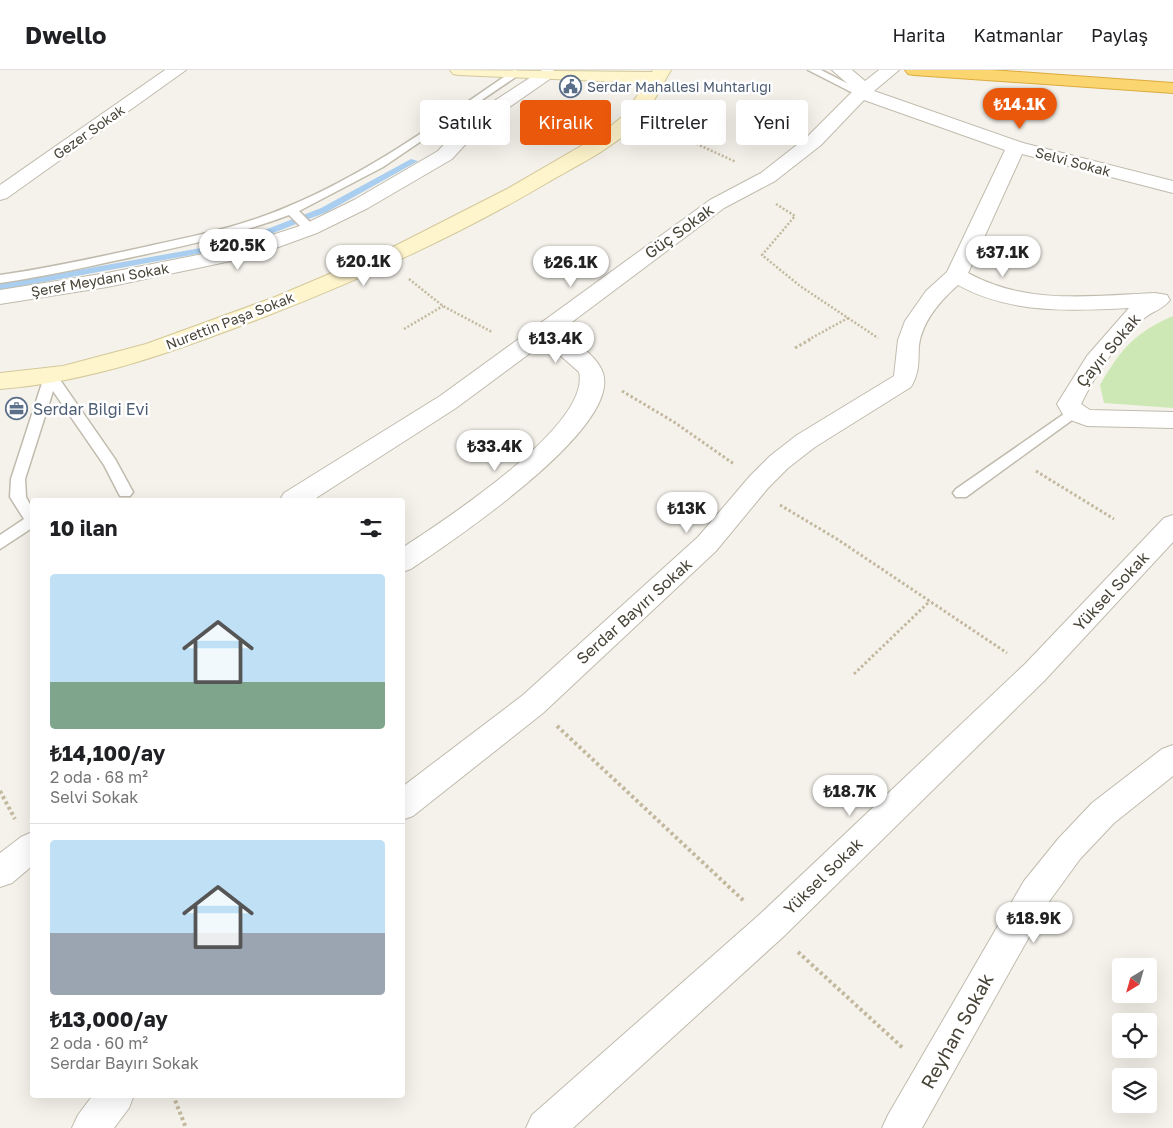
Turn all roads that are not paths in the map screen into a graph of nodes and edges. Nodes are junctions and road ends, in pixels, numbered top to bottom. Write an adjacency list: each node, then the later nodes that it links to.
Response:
1 (177, 70): 16 (street, Gezer Sokak)
2 (460, 70): 8 (street)
3 (813, 70): 13 (lane)
4 (841, 70): 13 (street)
5 (890, 70): 13 (street, Güç Sokak)
6 (914, 70): 11 (highway)
7 (1158, 70): 11 (highway)
8 (518, 72): 9 (street); 17 (lane)
9 (548, 74): 10 (street); 18 (street, Şeref Meydanı Sokak)
10 (660, 74): 24 (street, Nurettin Paşa Sokak)
11 (1096, 84): 12 (highway)
12 (1173, 88)
13 (861, 93): 14 (street, Selvi Sokak); 23 (street, Güç Sokak)
14 (1016, 147): 15 (street, Selvi Sokak); 19 (street)
15 (1173, 187)
16 (0, 194)
17 (291, 210): 18 (lane); 20 (lane)
18 (309, 228): 21 (street, Şeref Meydanı Sokak)
19 (956, 275): 22 (street); 37 (street, Serdar Bayırı Sokak)
20 (0, 279)
21 (0, 297)
22 (1164, 299): 26 (street, Çayır Sokak)
23 (544, 330): 30 (street, Güç Sokak); 35 (street)
24 (51, 377): 25 (street, Nurettin Paşa Sokak); 28 (lane); 31 (lane)
25 (0, 381)
26 (1074, 412): 27 (street); 29 (lane)
27 (1173, 420)
28 (125, 492)
29 (961, 493)
30 (296, 498)
31 (30, 517)
32 (30, 521): 34 (lane)
33 (1173, 525): 42 (street, Yüksel Sokak)
34 (0, 543)
35 (405, 560)
36 (1173, 758): 43 (street, Reyhan Sokak)
37 (405, 804)
38 (30, 849): 39 (street)
39 (0, 872)
40 (114, 1098): 41 (street)
41 (91, 1128)
42 (546, 1128)
43 (901, 1128)

